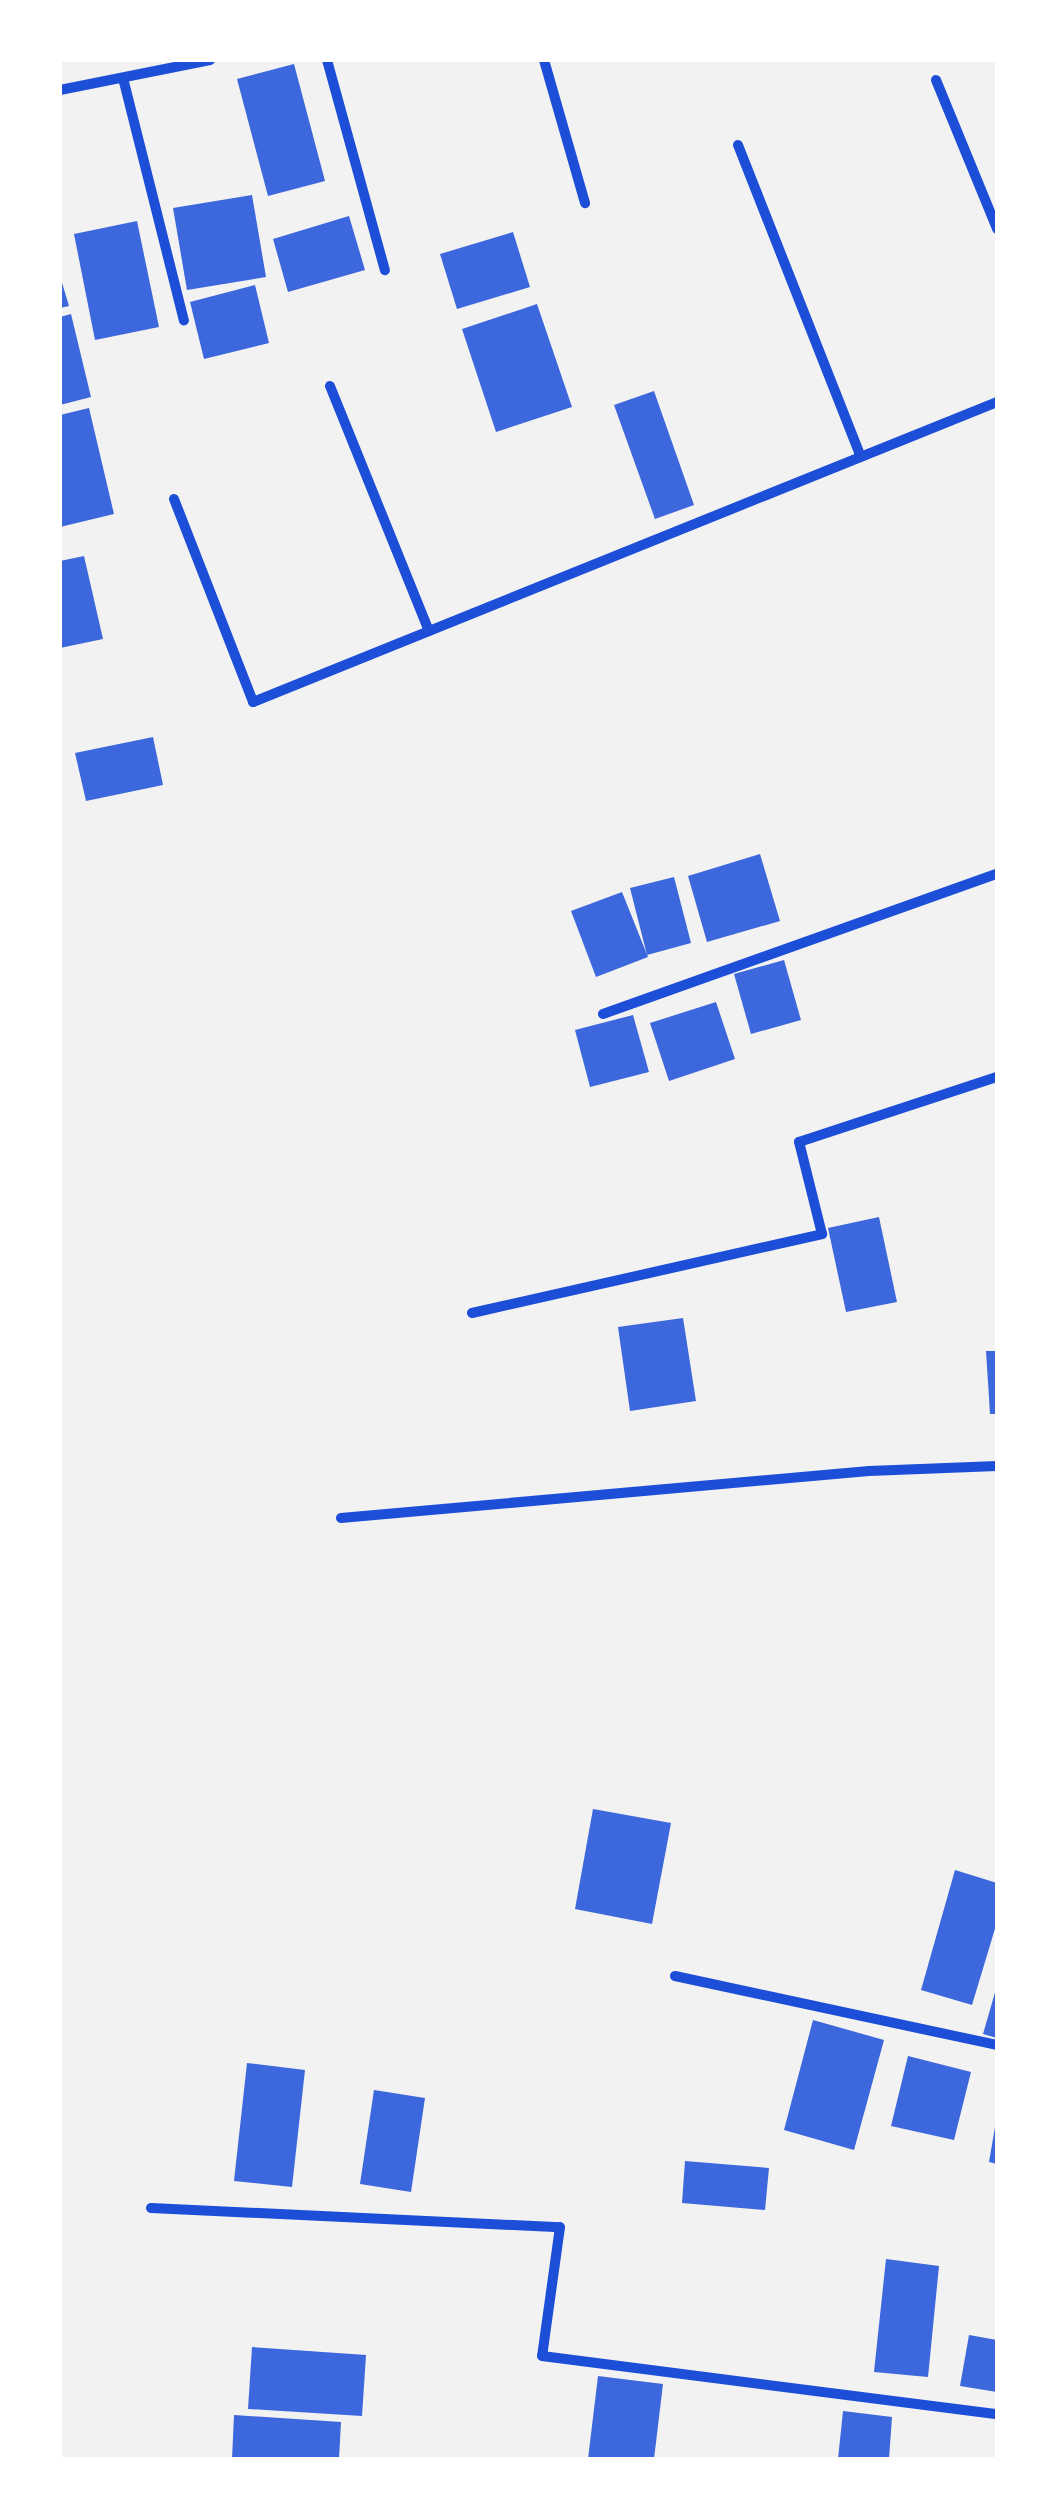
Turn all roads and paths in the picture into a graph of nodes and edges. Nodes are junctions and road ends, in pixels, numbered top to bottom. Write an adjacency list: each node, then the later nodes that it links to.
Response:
1 (210, 60): 4 (street)
2 (327, 60): 10 (street)
3 (544, 60): 8 (street)
4 (123, 78): 6 (street); 11 (street)
5 (936, 80): 9 (street)
6 (60, 90)
7 (738, 145): 14 (street)
8 (584, 204)
9 (997, 229)
10 (384, 270)
11 (184, 320)
12 (330, 386): 16 (street)
13 (997, 402): 14 (street)
14 (861, 457): 16 (street)
15 (174, 498): 16 (street)
16 (429, 631)
17 (997, 874): 18 (street)
18 (603, 1014)
19 (997, 1076): 20 (street)
20 (472, 1313)
21 (997, 1466): 22 (street)
22 (341, 1518)
23 (675, 1976): 24 (street)
24 (997, 2044)
25 (151, 2208): 26 (street)
26 (997, 2414)

